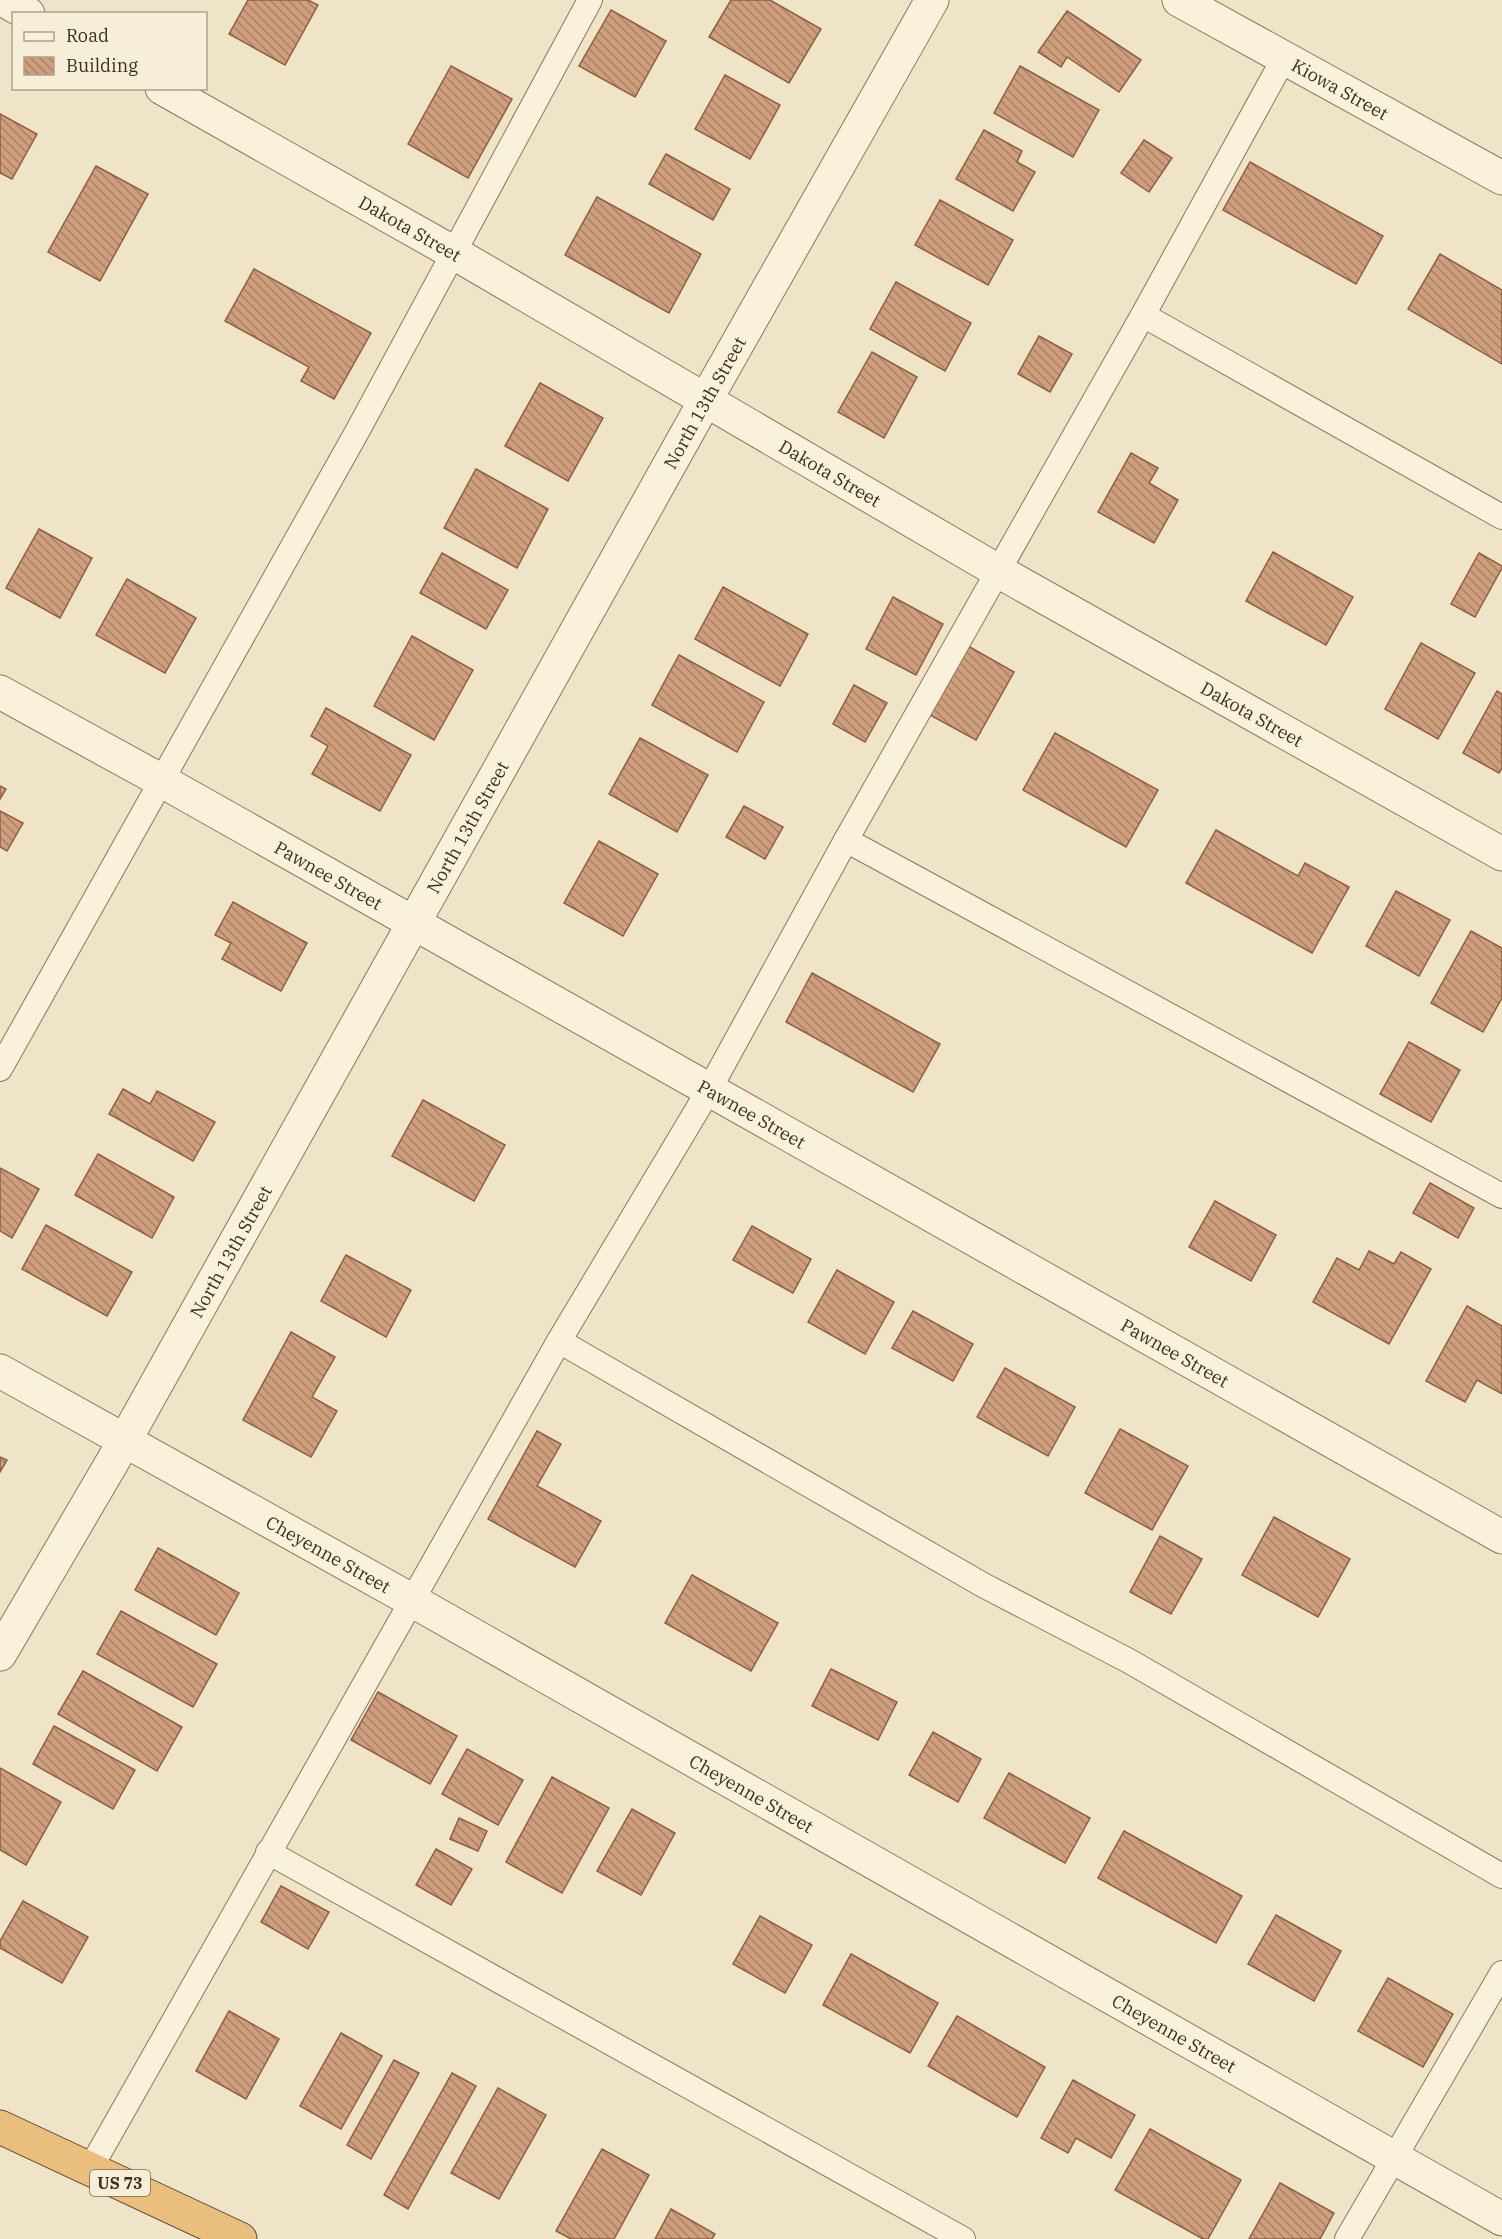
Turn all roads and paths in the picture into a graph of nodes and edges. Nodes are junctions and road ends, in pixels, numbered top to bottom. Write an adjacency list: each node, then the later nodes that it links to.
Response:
1 (4, 0): 5 (street)
2 (590, 0): 9 (lane)
3 (932, 0): 11 (street, North 13th Street)
4 (1179, 0): 6 (street, Kiowa Street)
5 (25, 12)
6 (1284, 58): 8 (street, Kiowa Street); 10 (lane)
7 (166, 90): 9 (street, Dakota Street)
8 (1502, 178)
9 (454, 253): 11 (street, Dakota Street); 15 (lane)
10 (1143, 315): 12 (lane); 13 (lane)
11 (705, 401): 13 (street, Dakota Street); 18 (street, North 13th Street)
12 (1502, 517)
13 (998, 571): 16 (lane); 17 (street, Dakota Street)
14 (0, 692): 15 (street, Pawnee Street)
15 (162, 782): 18 (street, Pawnee Street); 19 (lane)
16 (846, 840): 20 (lane); 21 (lane)
17 (1502, 854)
18 (414, 923): 20 (street, Pawnee Street); 24 (street, North 13th Street)
19 (0, 1069)
20 (709, 1090): 22 (lane); 25 (street, Pawnee Street)
21 (1502, 1196)
22 (559, 1341): 26 (lane); 29 (lane)
23 (0, 1371): 24 (street, Cheyenne Street)
24 (124, 1442): 26 (street, Cheyenne Street); 27 (street, North 13th Street)
25 (1502, 1537)
26 (413, 1601): 28 (lane); 32 (street, Cheyenne Street)
27 (0, 1654)
28 (268, 1852): 33 (lane); 36 (lane)
29 (1502, 1876)
30 (1502, 1973): 32 (lane)
31 (0, 2127): 33 (highway, US 73)
32 (1393, 2157): 34 (street, Cheyenne Street); 37 (lane)
33 (90, 2169): 35 (highway, US 73)
34 (1502, 2219)
35 (240, 2239)
36 (963, 2239)
37 (1347, 2239)

